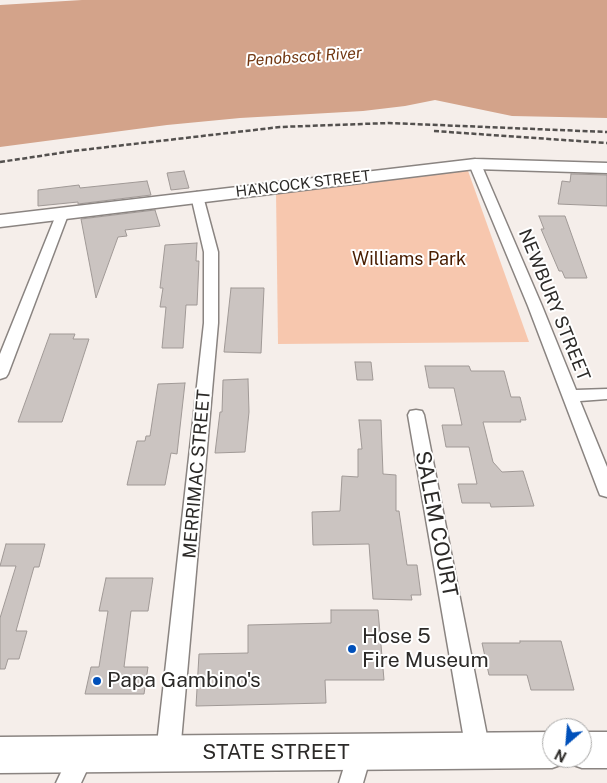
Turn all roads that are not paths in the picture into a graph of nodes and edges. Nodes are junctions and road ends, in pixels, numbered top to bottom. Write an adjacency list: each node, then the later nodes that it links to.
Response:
1 (474, 164): 2 (main road, HANCOCK STREET); 3 (main road, HANCOCK STREET); 8 (street, NEWBURY STREET)
2 (607, 168)
3 (197, 196): 4 (main road, HANCOCK STREET); 15 (street, MERRIMAC STREET)
4 (62, 214): 5 (main road, HANCOCK STREET); 6 (street)
5 (0, 221)
6 (0, 374)
7 (607, 394): 8 (street)
8 (570, 396): 10 (street, NEWBURY STREET)
9 (416, 415): 14 (street, SALEM COURT)
10 (607, 490)
11 (542, 750): 14 (main road, STATE STREET)
12 (592, 750): 13 (main road)
13 (607, 750)
14 (478, 751): 17 (main road, STATE STREET)
15 (168, 753): 17 (main road, STATE STREET); 18 (main road, STATE STREET)
16 (0, 755): 18 (main road, STATE STREET)
17 (356, 768)
18 (75, 769)

